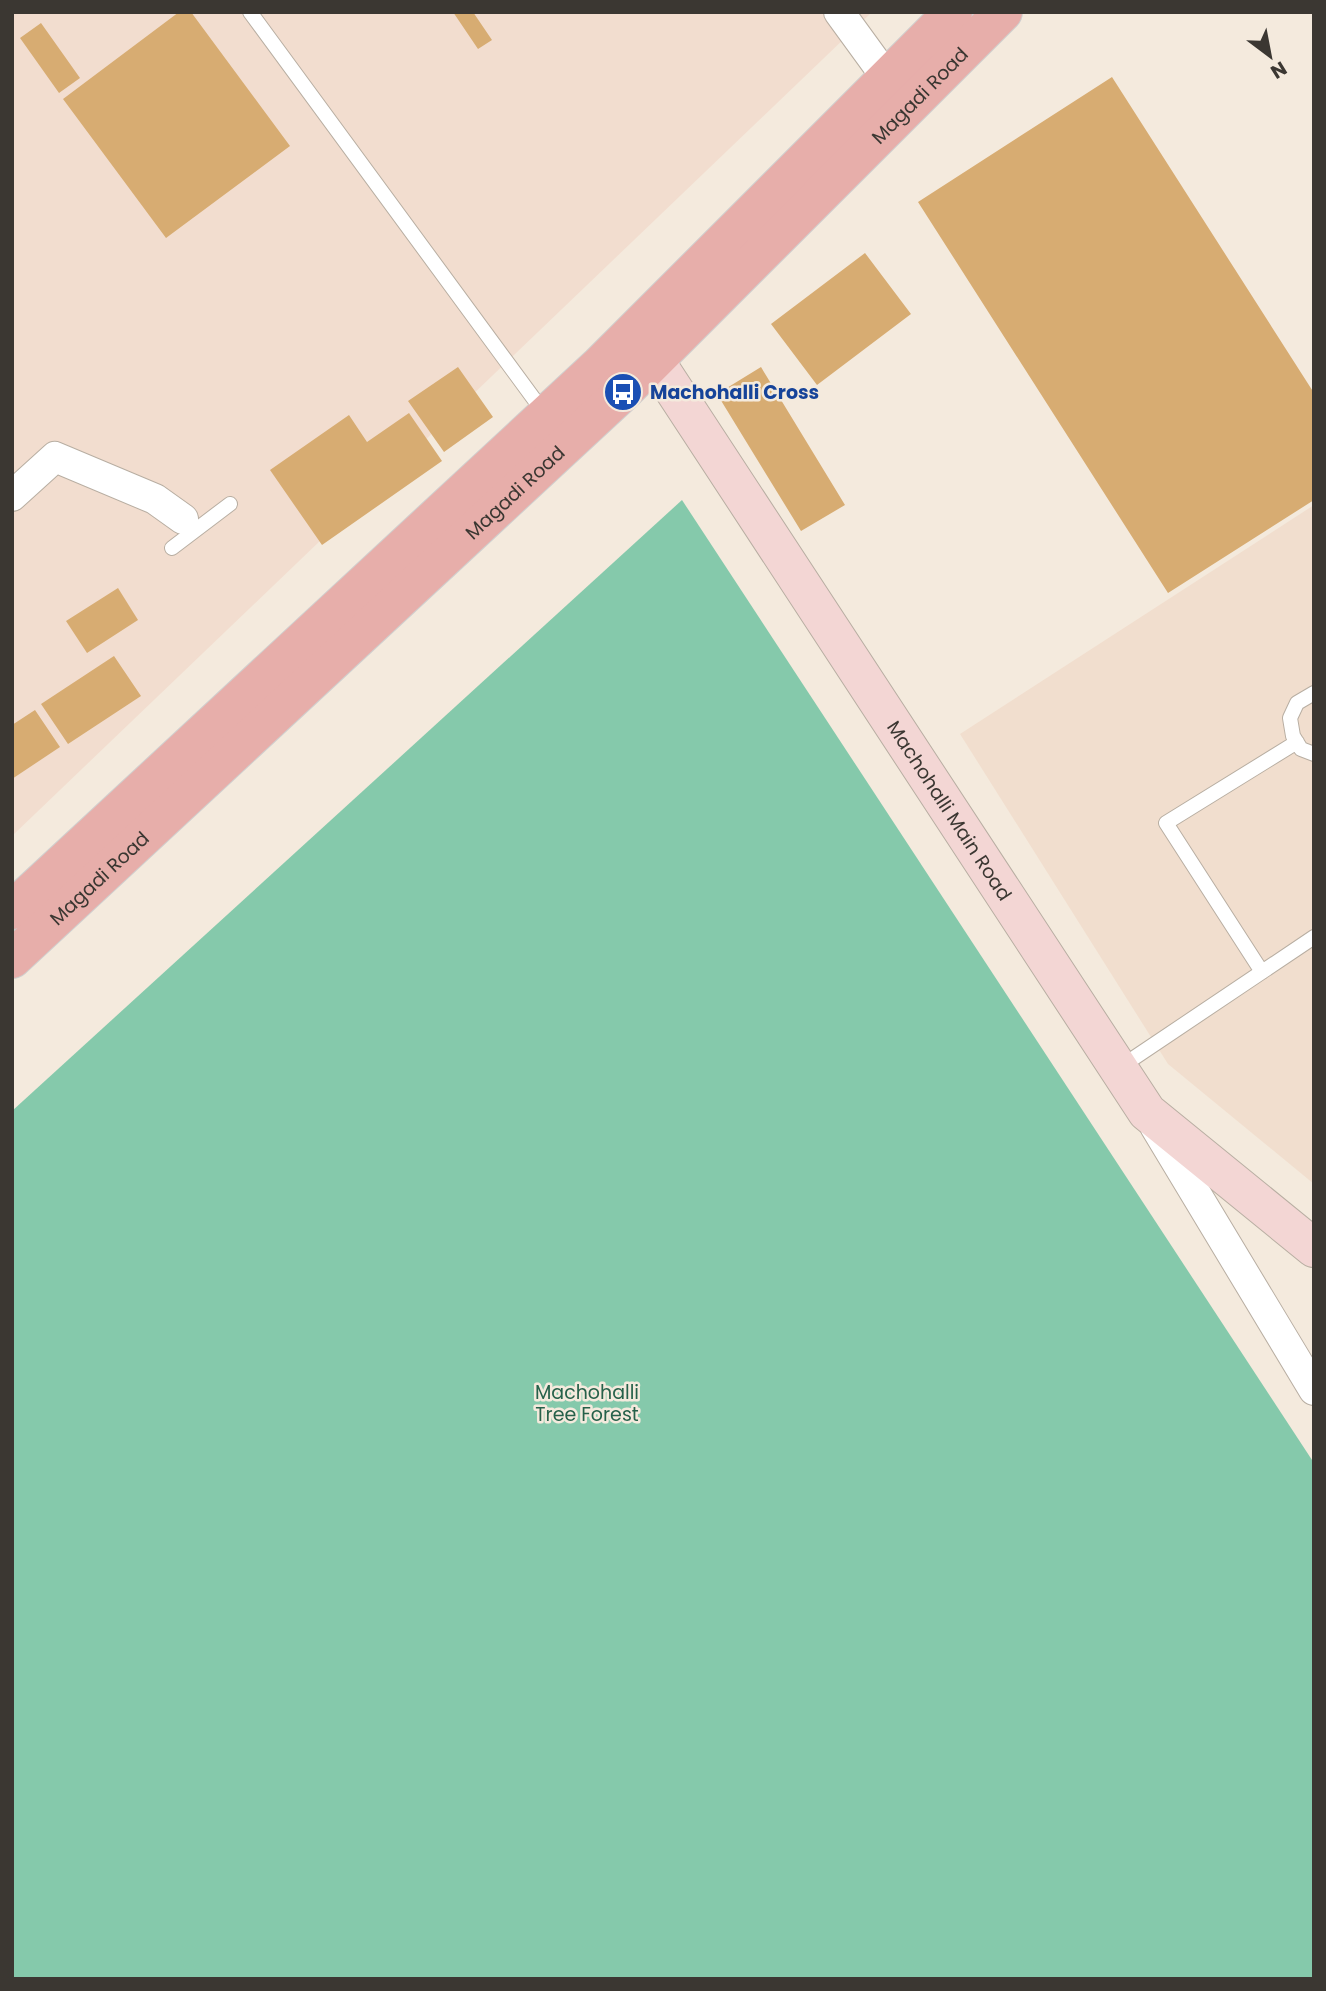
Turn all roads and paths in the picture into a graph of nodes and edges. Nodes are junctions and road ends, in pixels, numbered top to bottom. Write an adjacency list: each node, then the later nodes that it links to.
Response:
1 (250, 12): 7 (lane)
2 (839, 12): 5 (street)
3 (953, 12): 5 (main road, Magadi Road)
4 (1003, 12): 6 (main road, Magadi Road)
5 (887, 78): 6 (main road, Magadi Road)
6 (643, 347): 7 (main road, Magadi Road); 17 (main road, Magadi Road); 19 (street, Machohalli Main Road)
7 (546, 415): 15 (main road, Magadi Road)
8 (12, 496): 10 (street)
9 (230, 504): 10 (lane)
10 (188, 527): 11 (lane)
11 (172, 548)
12 (1314, 693): 13 (lane)
13 (1297, 742): 14 (lane); 18 (lane)
14 (1314, 754)
15 (12, 910)
16 (1314, 937): 18 (lane)
17 (12, 959)
18 (1262, 972): 19 (lane)
19 (1118, 1068): 20 (street, Machohalli Main Road)
20 (1147, 1112): 21 (street, Machohalli Main Road); 22 (street)
21 (1314, 1248)
22 (1314, 1390)

